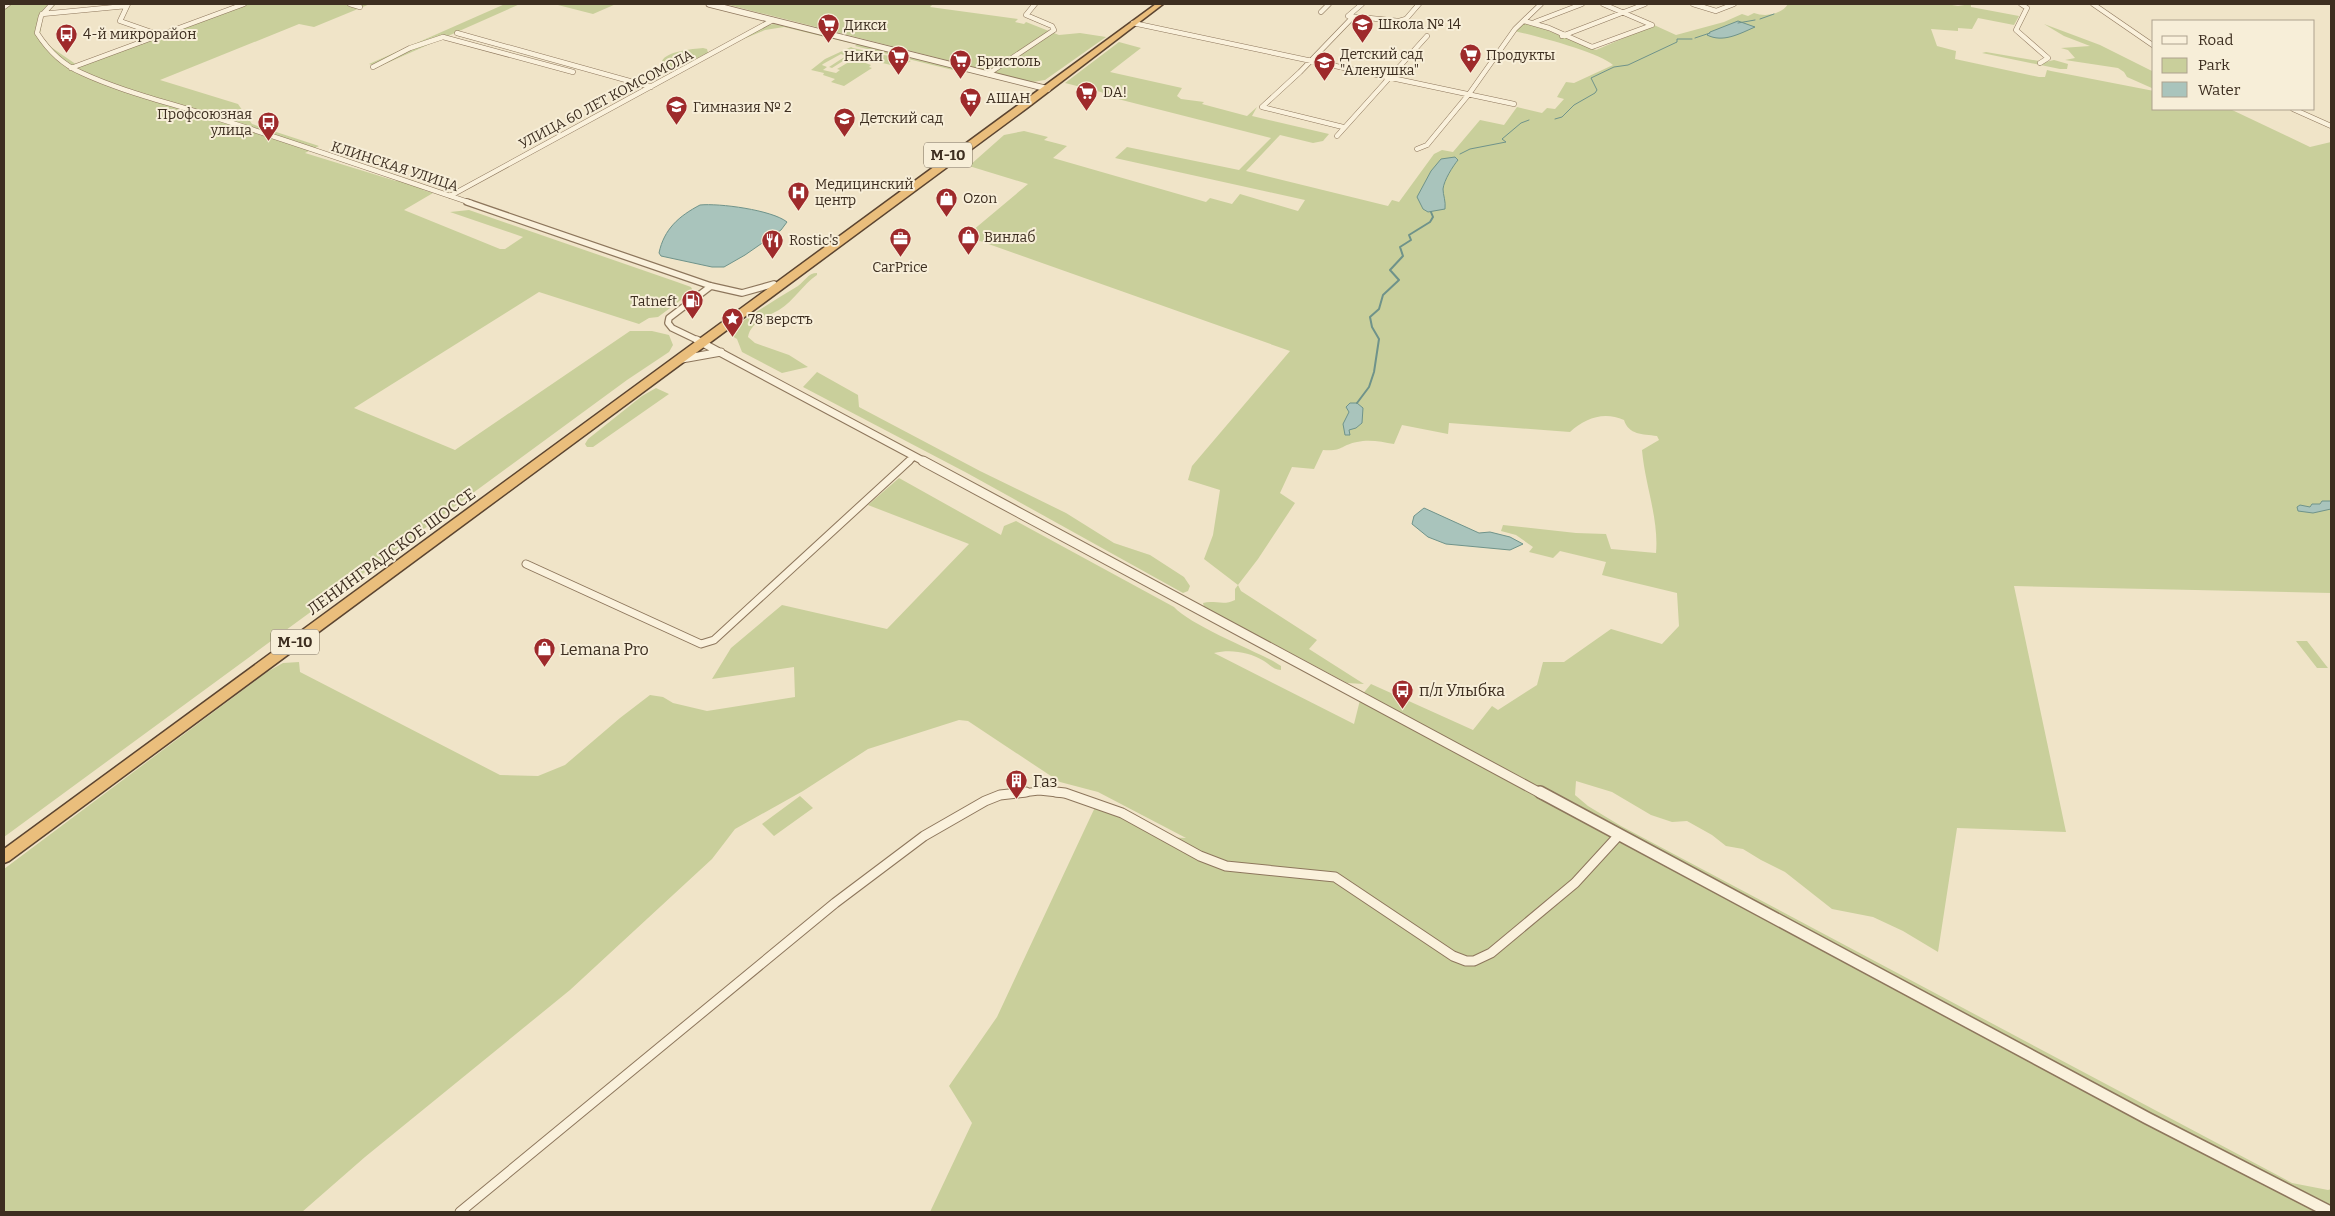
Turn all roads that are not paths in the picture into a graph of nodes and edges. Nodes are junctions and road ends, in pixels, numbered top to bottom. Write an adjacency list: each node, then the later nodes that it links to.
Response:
1 (8, 4): 21 (street)
2 (52, 4): 25 (street)
3 (244, 4): 32 (street)
4 (350, 4): 22 (street)
5 (709, 4): 27 (street)
6 (1035, 4): 41 (street)
7 (1154, 4): 44 (highway, М-10)
8 (1160, 4): 30 (highway, М-10)
9 (1328, 4): 23 (street)
10 (1362, 4): 26 (street)
11 (1418, 4): 26 (street)
12 (1541, 4): 28 (street)
13 (1582, 4): 29 (street)
14 (1603, 4): 24 (street)
15 (1645, 4): 24 (street)
16 (1693, 4): 17 (street)
17 (1734, 4)
18 (2021, 4): 37 (street)
19 (2093, 4): 35 (street)
20 (127, 5): 25 (street); 32 (street)
21 (4, 7)
22 (360, 7)
23 (1321, 12)
24 (1624, 12): 34 (street); 34 (street)
25 (42, 14): 39 (street, КЛИНСКАЯ УЛИЦА)
26 (1348, 17): 36 (street)
27 (773, 20): 41 (street); 43 (street, УЛИЦА 60 ЛЕТ КОМСОМОЛА)
28 (1524, 21): 29 (street); 45 (street)
29 (1535, 22): 34 (street)
30 (1133, 23): 36 (street); 44 (highway, М-10)
31 (457, 33): 43 (street)
32 (160, 35): 39 (street)
33 (1427, 36): 42 (street)
34 (1562, 36)
35 (2152, 45)
36 (1311, 61): 42 (street); 49 (street)
37 (2040, 62)
38 (373, 67): 40 (street)
39 (71, 68): 52 (street, КЛИНСКАЯ УЛИЦА)
40 (573, 72)
41 (988, 74): 44 (street)
42 (1388, 77): 45 (street); 49 (street)
43 (651, 88): 52 (street, УЛИЦА 60 ЛЕТ КОМСОМОЛА)
44 (1045, 88): 53 (highway, М-10); 55 (highway, М-10)
45 (1469, 94): 46 (street); 51 (street)
46 (1514, 104)
47 (2295, 110): 48 (street)
48 (2331, 126)
49 (1343, 127): 50 (street)
50 (1337, 136)
51 (1417, 149)
52 (450, 196): 54 (street, КЛИНСКАЯ УЛИЦА)
53 (774, 284): 54 (street, КЛИНСКАЯ УЛИЦА); 56 (highway, М-10)
54 (711, 286): 56 (street)
55 (715, 332): 56 (highway, М-10); 57 (street)
56 (699, 341): 57 (street); 58 (highway, ЛЕНИНГРАДСКОЕ ШОССЕ / М-10); 62 (highway, ЛЕНИНГРАДСКОЕ ШОССЕ / М-10)
57 (721, 352): 58 (street); 59 (street)
58 (679, 359): 63 (highway, ЛЕНИНГРАДСКОЕ ШОССЕ / М-10)
59 (914, 457): 60 (street); 61 (street)
60 (526, 564)
61 (1619, 835): 64 (street); 65 (street)
62 (4, 848)
63 (4, 857)
64 (460, 1212)
65 (2330, 1212)

